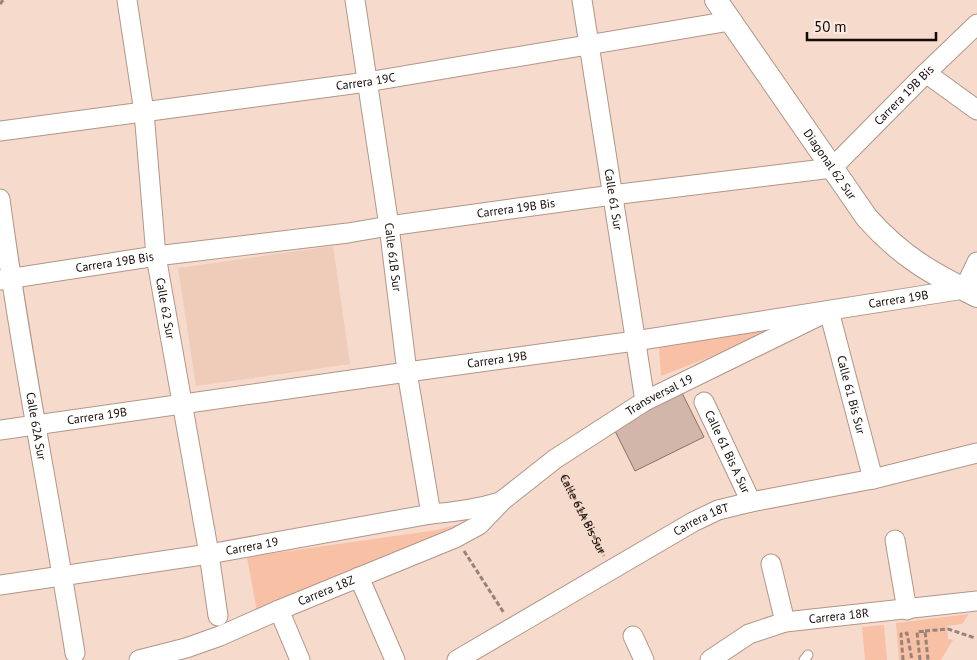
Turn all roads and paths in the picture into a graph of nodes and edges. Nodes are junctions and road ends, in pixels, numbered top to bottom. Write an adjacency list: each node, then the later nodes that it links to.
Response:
1 (3, 0): 6 (path)
2 (127, 0): 13 (street, Calle 62 Sur)
3 (355, 0): 11 (street, Calle 61B Sur)
4 (582, 0): 9 (street, Calle 61 Sur)
5 (716, 0): 7 (street, Diagonal 62 Sur)
6 (0, 4)
7 (730, 20): 9 (street, Carrera 19C); 15 (street, Diagonal 62 Sur)
8 (977, 24): 10 (street, Carrera 19B Bis)
9 (589, 46): 11 (street, Carrera 19C); 16 (street, Calle 61 Sur)
10 (926, 73): 12 (street); 15 (street, Carrera 19B Bis)
11 (367, 82): 13 (street, Carrera 19C); 18 (street, Calle 61B Sur)
12 (977, 110)
13 (144, 112): 14 (street, Carrera 19C); 19 (street, Calle 62 Sur)
14 (0, 131)
15 (832, 168): 16 (street, Carrera 19B Bis); 22 (street, Diagonal 62 Sur)
16 (612, 195): 18 (street, Carrera 19B Bis); 24 (street, Calle 61 Sur)
17 (0, 199): 21 (street, Calle 62A Sur)
18 (389, 226): 19 (street, Carrera 19B Bis); 25 (street, Calle 61B Sur)
19 (156, 256): 21 (street, Carrera 19B Bis); 28 (street, Calle 62 Sur)
20 (977, 262): 22 (street)
21 (5, 280): 29 (street, Calle 62A Sur)
22 (971, 292): 23 (street, Carrera 19B)
23 (829, 311): 24 (street, Carrera 19B); 26 (street, Transversal 19); 33 (street, Calle 61 Bis Sur)
24 (635, 341): 25 (street, Carrera 19B); 26 (street, Calle 61 Sur)
25 (407, 372): 28 (street, Carrera 19B); 36 (street, Calle 61B Sur)
26 (645, 401): 32 (street, Transversal 19)
27 (704, 402): 35 (street, Calle 61 Bis A Sur)
28 (181, 404): 29 (street, Carrera 19B); 39 (street, Calle 62 Sur)
29 (35, 425): 30 (street, Carrera 19B); 42 (street, Calle 62A Sur)
30 (0, 430)
31 (977, 454): 33 (street, Carrera 18T)
32 (554, 459): 34 (street, Transversal 19); 41 (path, Calle 61A Bis Sur)
33 (873, 479): 35 (street, Carrera 18T)
34 (503, 500): 36 (street, Carrera 19); 37 (street, Carrera 18Z)
35 (751, 502): 41 (street, Carrera 18T)
36 (431, 514): 39 (street, Carrera 19)
37 (455, 538): 43 (street, Carrera 18Z); 50 (path)
38 (895, 540): 47 (street)
39 (209, 554): 42 (street, Carrera 19); 48 (street, Calle 62 Sur)
40 (771, 564): 49 (street)
41 (612, 570): 50 (street, Carrera 18T)
42 (63, 576): 44 (street, Carrera 19); 54 (street, Calle 62A Sur)
43 (359, 577): 46 (street, Carrera 18Z); 57 (street)
44 (0, 585)
45 (977, 601): 47 (street, Carrera 18R)
46 (279, 610): 55 (street, Carrera 18Z); 56 (street)
47 (907, 610): 49 (street, Carrera 18R)
48 (218, 616)
49 (785, 622): 60 (street, Carrera 18R)
50 (514, 626): 58 (street, Carrera 18T)
51 (925, 631): 53 (path); 63 (path); 64 (path)
52 (633, 636): 59 (street)
53 (975, 638)
54 (75, 653)
55 (139, 660)
56 (300, 660)
57 (395, 660)
58 (457, 660)
59 (644, 660)
60 (710, 660)
61 (903, 660): 62 (path)
62 (912, 660)
63 (920, 660)
64 (928, 660)

